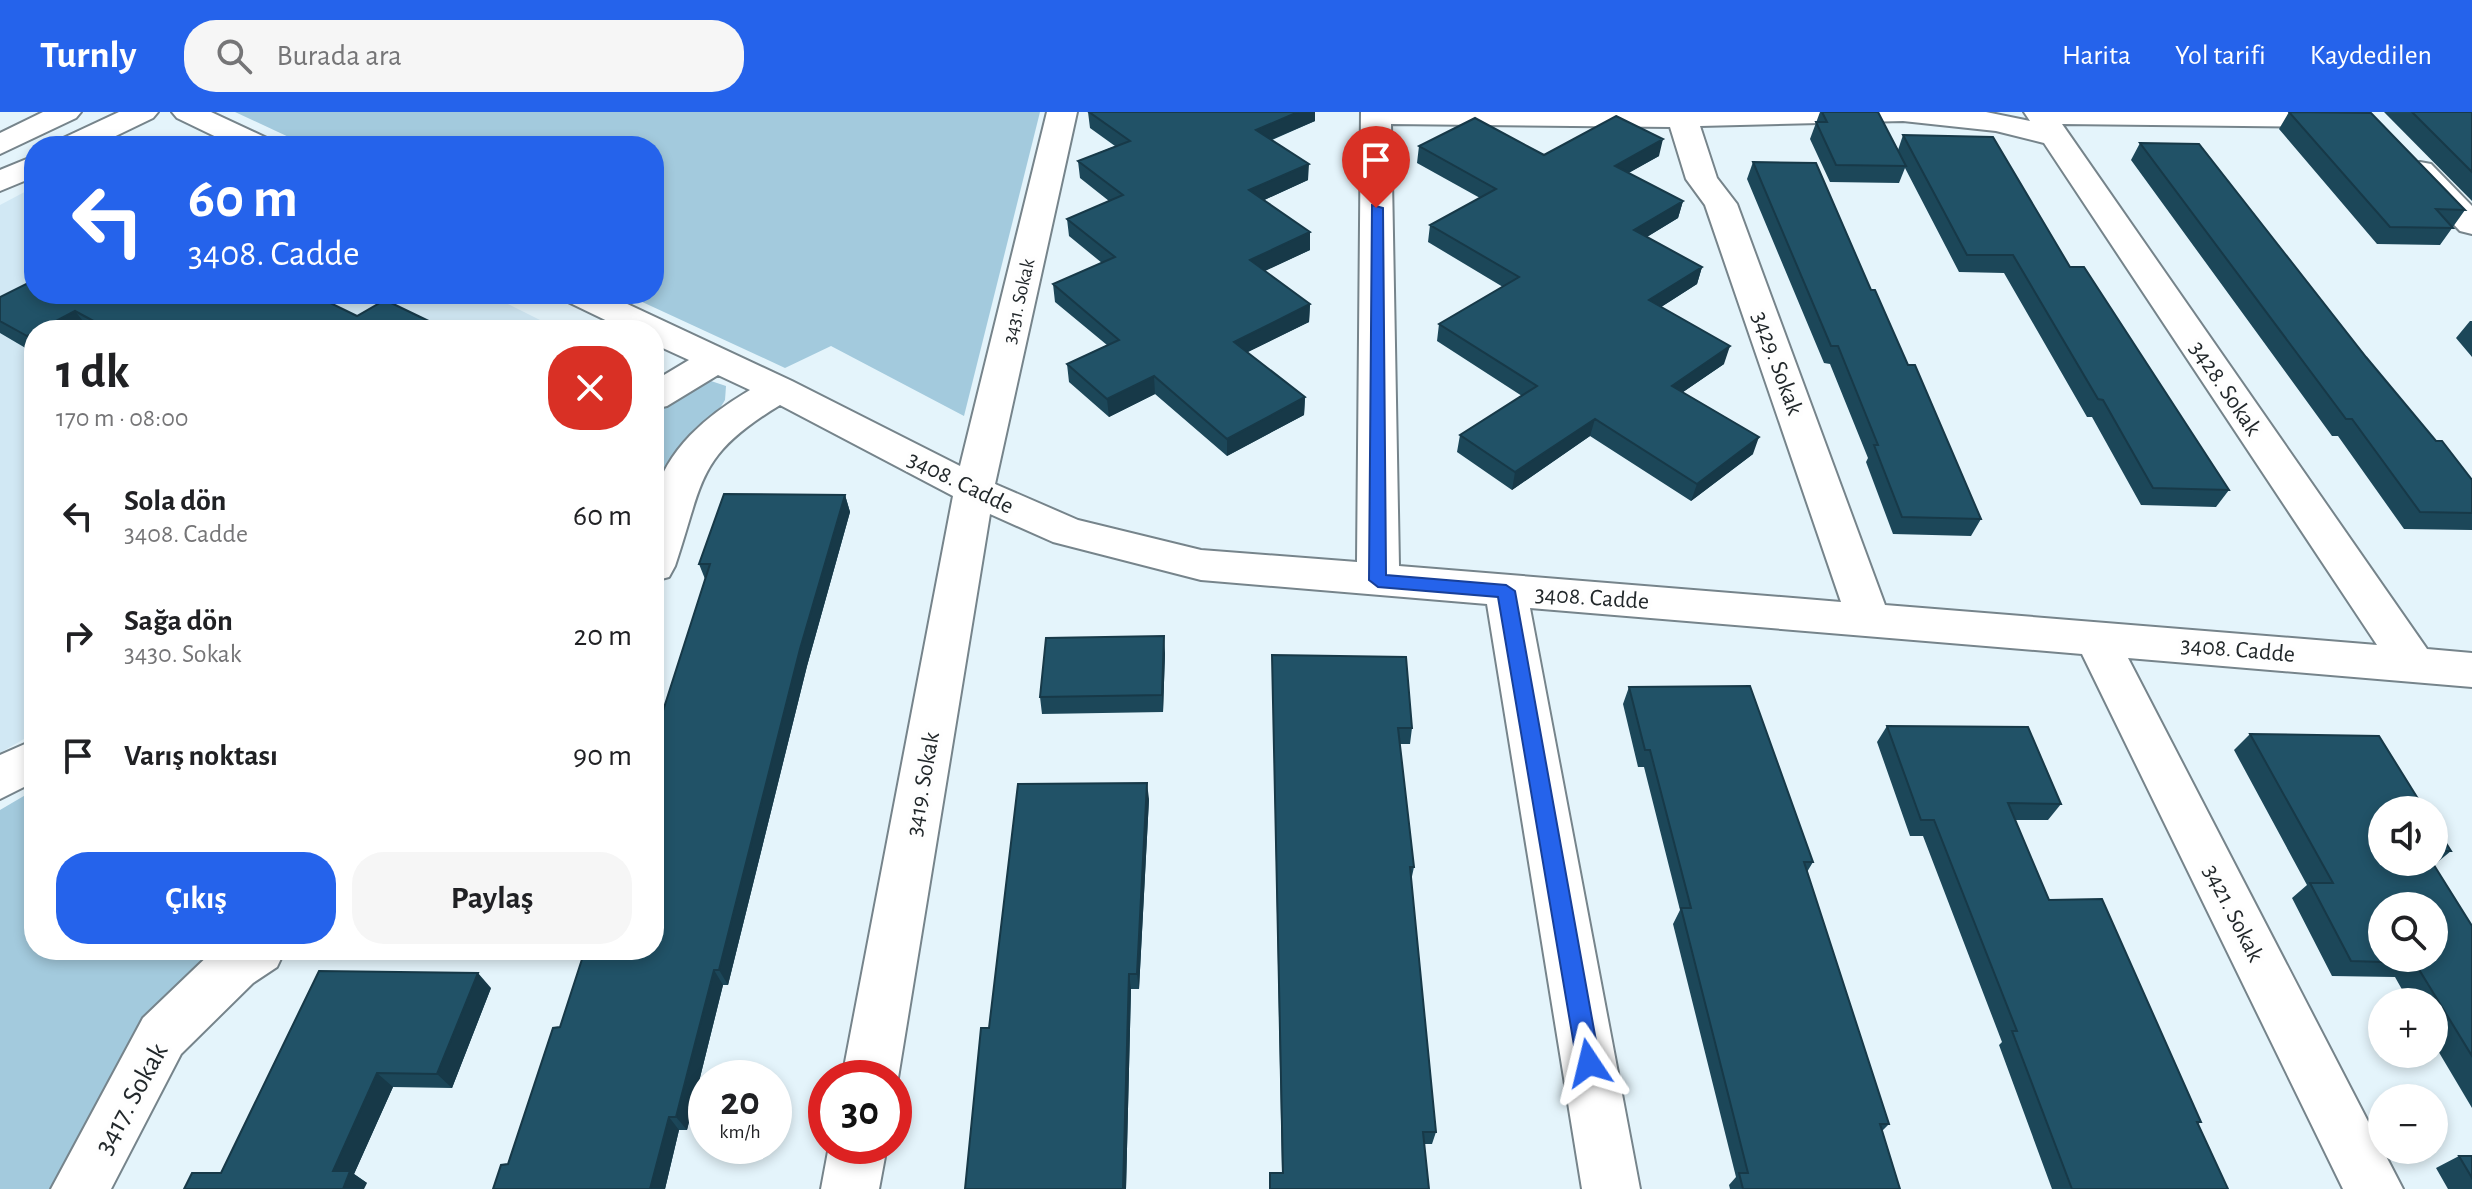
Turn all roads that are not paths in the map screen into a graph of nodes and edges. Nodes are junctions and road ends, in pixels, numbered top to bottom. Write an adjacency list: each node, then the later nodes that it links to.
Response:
1 (66, 112): 13 (street)
2 (143, 112): 11 (street)
3 (187, 112): 12 (street)
4 (1062, 112): 23 (street, 3431. Sokak)
5 (1376, 114): 6 (street); 25 (street)
6 (1544, 114): 8 (street)
7 (2186, 114): 9 (street); 10 (street)
8 (1684, 115): 9 (street); 27 (street, 3429. Sokak)
9 (2045, 121): 29 (street, 3428. Sokak)
10 (2378, 127): 16 (street)
11 (91, 136)
12 (239, 136)
13 (0, 145)
14 (24, 170): 15 (street)
15 (0, 182)
16 (2472, 224)
17 (600, 304): 18 (street, 3408. Cadde)
18 (634, 320)
19 (664, 334): 20 (street, 3408. Cadde)
20 (718, 359): 21 (street, 3408. Cadde); 22 (street)
21 (779, 389): 23 (street, 3408. Cadde); 24 (street)
22 (664, 391)
23 (974, 490): 25 (street, 3408. Cadde); 34 (street, 3419. Sokak)
24 (664, 536)
25 (1378, 580): 26 (street, 3408. Cadde)
26 (1506, 591): 27 (street, 3408. Cadde); 38 (street)
27 (1868, 618): 28 (street, 3408. Cadde)
28 (2095, 637): 29 (street, 3408. Cadde); 39 (street, 3421. Sokak)
29 (2413, 664): 30 (street, 3408. Cadde)
30 (2472, 670)
31 (24, 765): 32 (street)
32 (0, 779)
33 (243, 960): 36 (street, 3417. Sokak)
34 (873, 1060)
35 (855, 1164): 37 (street)
36 (80, 1189)
37 (850, 1189)
38 (1611, 1189)
39 (2374, 1189)

